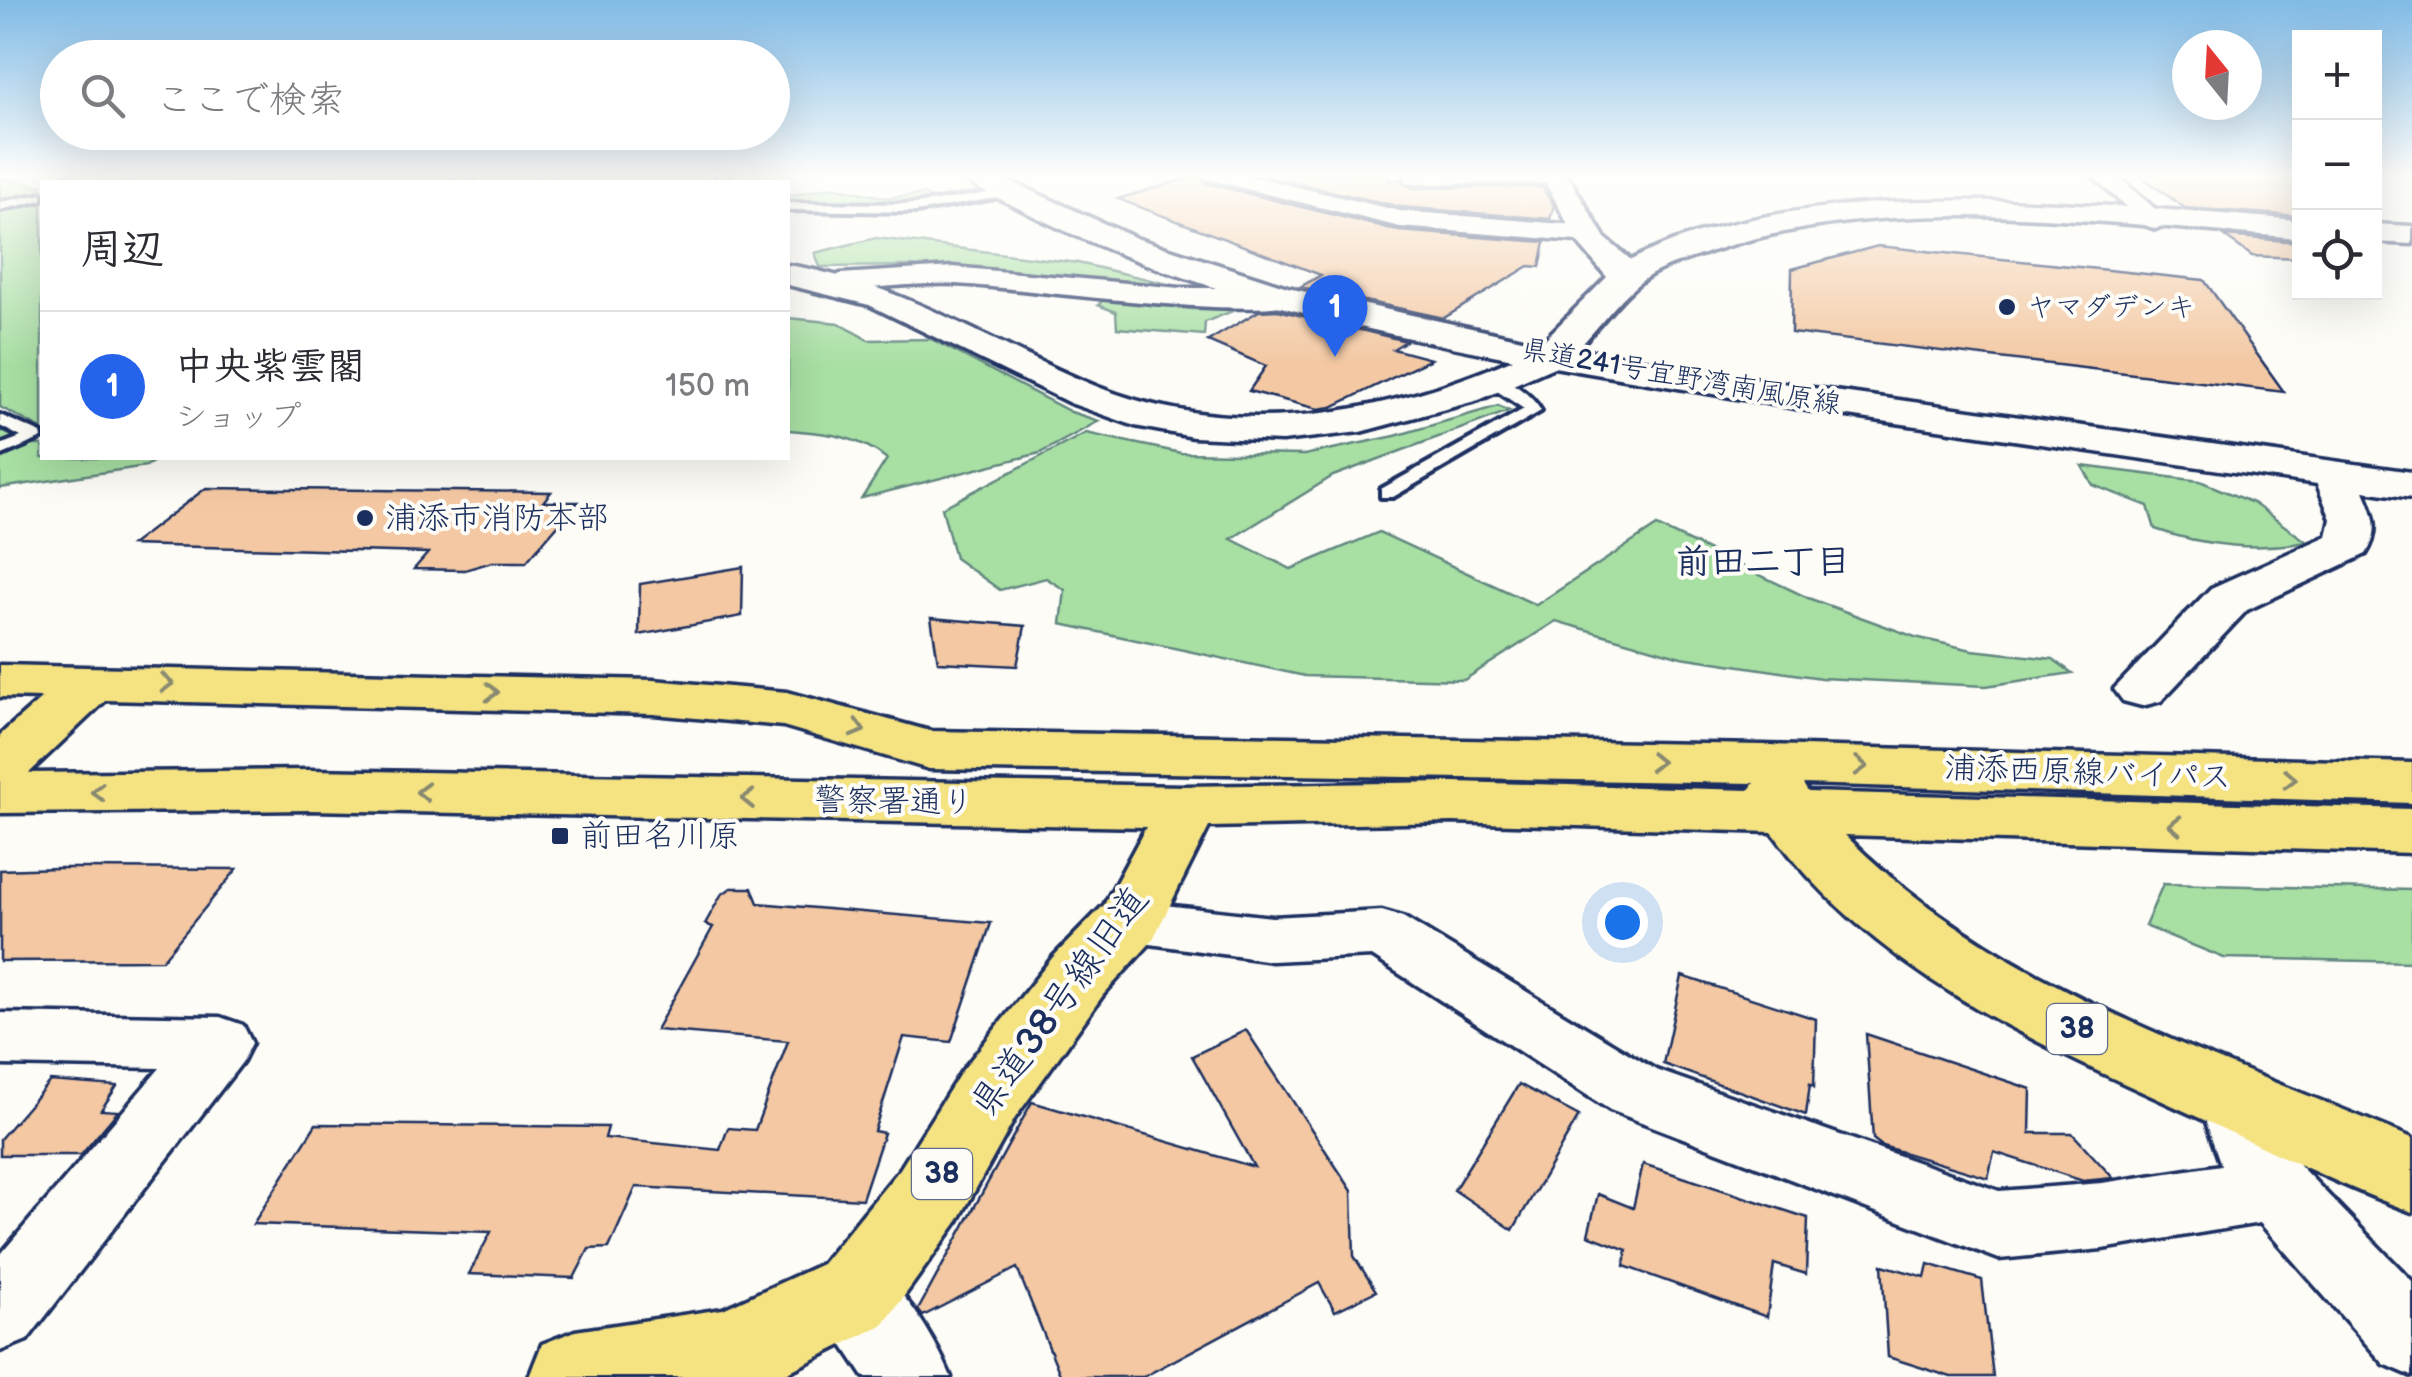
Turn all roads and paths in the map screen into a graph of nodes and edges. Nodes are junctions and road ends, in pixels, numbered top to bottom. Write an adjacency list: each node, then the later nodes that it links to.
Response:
1 (1114, 238): 9 (street, 県道241号宜野湾南風原線)
2 (1592, 238): 7 (street)
3 (1595, 238): 5 (street)
4 (1726, 238): 5 (street)
5 (1678, 251): 7 (street)
6 (790, 275): 8 (street)
7 (1624, 278): 10 (street)
8 (840, 283): 9 (street); 11 (street)
9 (1294, 297): 10 (street, 県道241号宜野湾南風原線)
10 (1547, 355): 11 (street); 14 (street, 県道241号宜野湾南風原線)
11 (1491, 380): 16 (lane)
12 (0, 420): 13 (lane)
13 (0, 451)
14 (2334, 473): 15 (street, 県道241号宜野湾南風原線); 19 (street)
15 (2412, 486)
16 (1387, 493)
17 (0, 681): 18 (main road, 警察署通り)
18 (95, 681): 20 (main road); 22 (main road, 警察署通り, one-way to 22)
19 (2142, 689)
20 (0, 767)
21 (2412, 783): 22 (main road, 浦添西原線バイパス, one-way to 21)
22 (1776, 788): 24 (main road, 警察署通り); 25 (main road, 浦添西原線バイパス, one-way to 22); 28 (main road, 38)
23 (0, 793): 24 (main road, 警察署通り, one-way to 23)
24 (1184, 806): 26 (main road, 県道38号線旧道 / 38)
25 (2412, 831)
26 (1128, 922): 30 (street); 31 (main road, 県道38号線旧道 / 38)
27 (0, 1039): 32 (street)
28 (2230, 1096): 29 (main road, 38); 30 (street)
29 (2412, 1176)
30 (2276, 1189): 33 (street)
31 (852, 1294): 34 (main road, 県道38号線旧道 / 38); 35 (street)
32 (0, 1313)
33 (2412, 1337)
34 (575, 1377)
35 (911, 1377)

